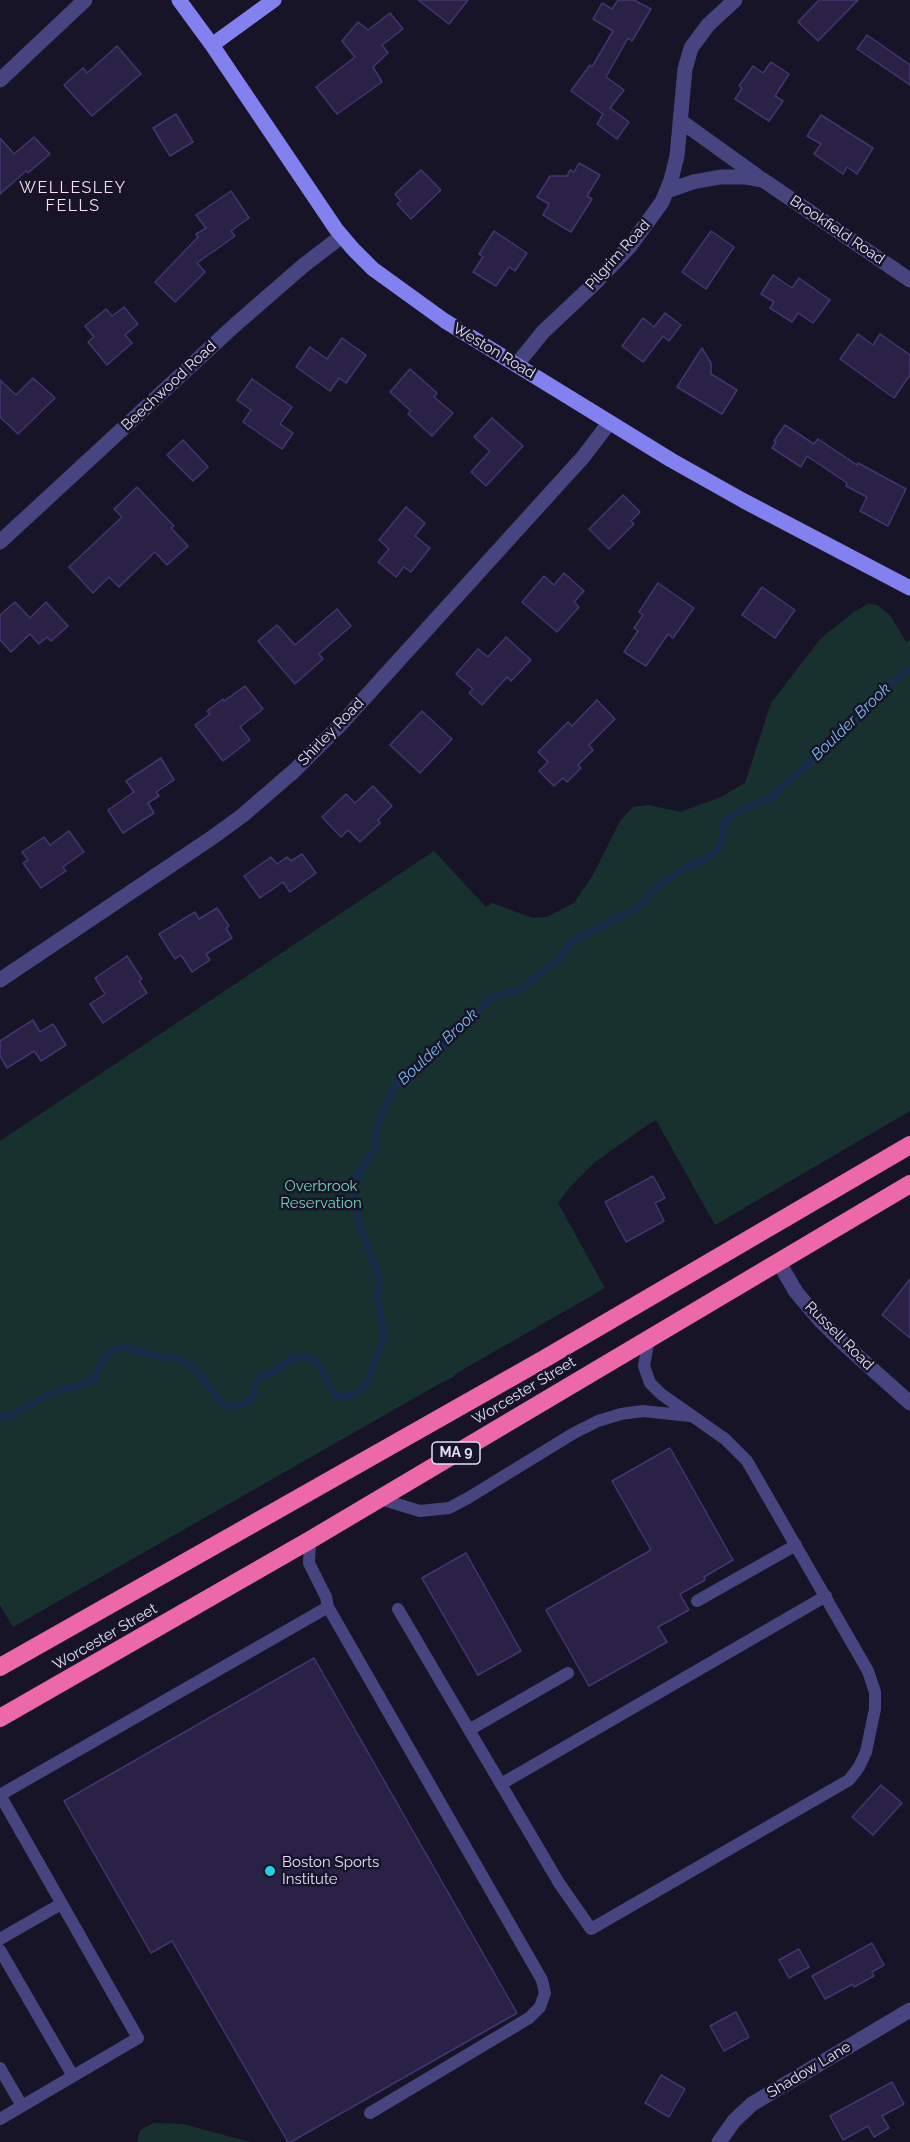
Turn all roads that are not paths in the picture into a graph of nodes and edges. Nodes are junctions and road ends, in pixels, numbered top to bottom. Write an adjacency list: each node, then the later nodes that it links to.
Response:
1 (84, 0): 6 (street)
2 (179, 0): 5 (main road, Weston Road)
3 (274, 0): 5 (main road)
4 (735, 0): 7 (street, Pilgrim Road)
5 (212, 45): 10 (main road, Weston Road)
6 (0, 80)
7 (682, 122): 8 (street, Brookfield Road); 9 (street, Pilgrim Road)
8 (763, 180): 9 (street, Brookfield Road); 11 (street, Brookfield Road)
9 (667, 191): 12 (street, Pilgrim Road)
10 (342, 236): 12 (main road, Weston Road); 14 (street, Beechwood Road)
11 (910, 280)
12 (517, 364): 13 (main road, Weston Road)
13 (609, 423): 15 (main road, Weston Road); 16 (street, Shirley Road)
14 (3, 532)
15 (910, 588)
16 (0, 980)
17 (910, 1145): 30 (highway, Worcester Street / MA 9)
18 (910, 1184): 19 (highway, Worcester Street / MA 9)
19 (778, 1261): 20 (highway, Worcester Street / MA 9); 21 (street, Russell Road)
20 (649, 1338): 22 (lane); 23 (highway, Worcester Street / MA 9)
21 (910, 1403)
22 (692, 1416): 23 (lane); 25 (lane)
23 (380, 1499): 24 (highway, Worcester Street / MA 9)
24 (310, 1540): 28 (lane); 32 (highway, Worcester Street / MA 9)
25 (796, 1545): 26 (lane); 27 (lane)
26 (826, 1596): 34 (lane); 34 (lane)
27 (698, 1601)
28 (328, 1607): 35 (lane); 42 (lane)
29 (398, 1609): 33 (lane)
30 (0, 1667)
31 (568, 1673): 33 (lane)
32 (0, 1718)
33 (469, 1730): 34 (lane)
34 (501, 1784)
35 (62, 1904): 36 (lane); 40 (lane)
36 (0, 1939)
37 (0, 1950): 40 (lane)
38 (910, 2010): 44 (street, Shadow Lane)
39 (0, 2068): 41 (lane)
40 (73, 2076): 41 (lane)
41 (22, 2106): 43 (lane)
42 (370, 2112)
43 (0, 2119)
44 (719, 2142)

